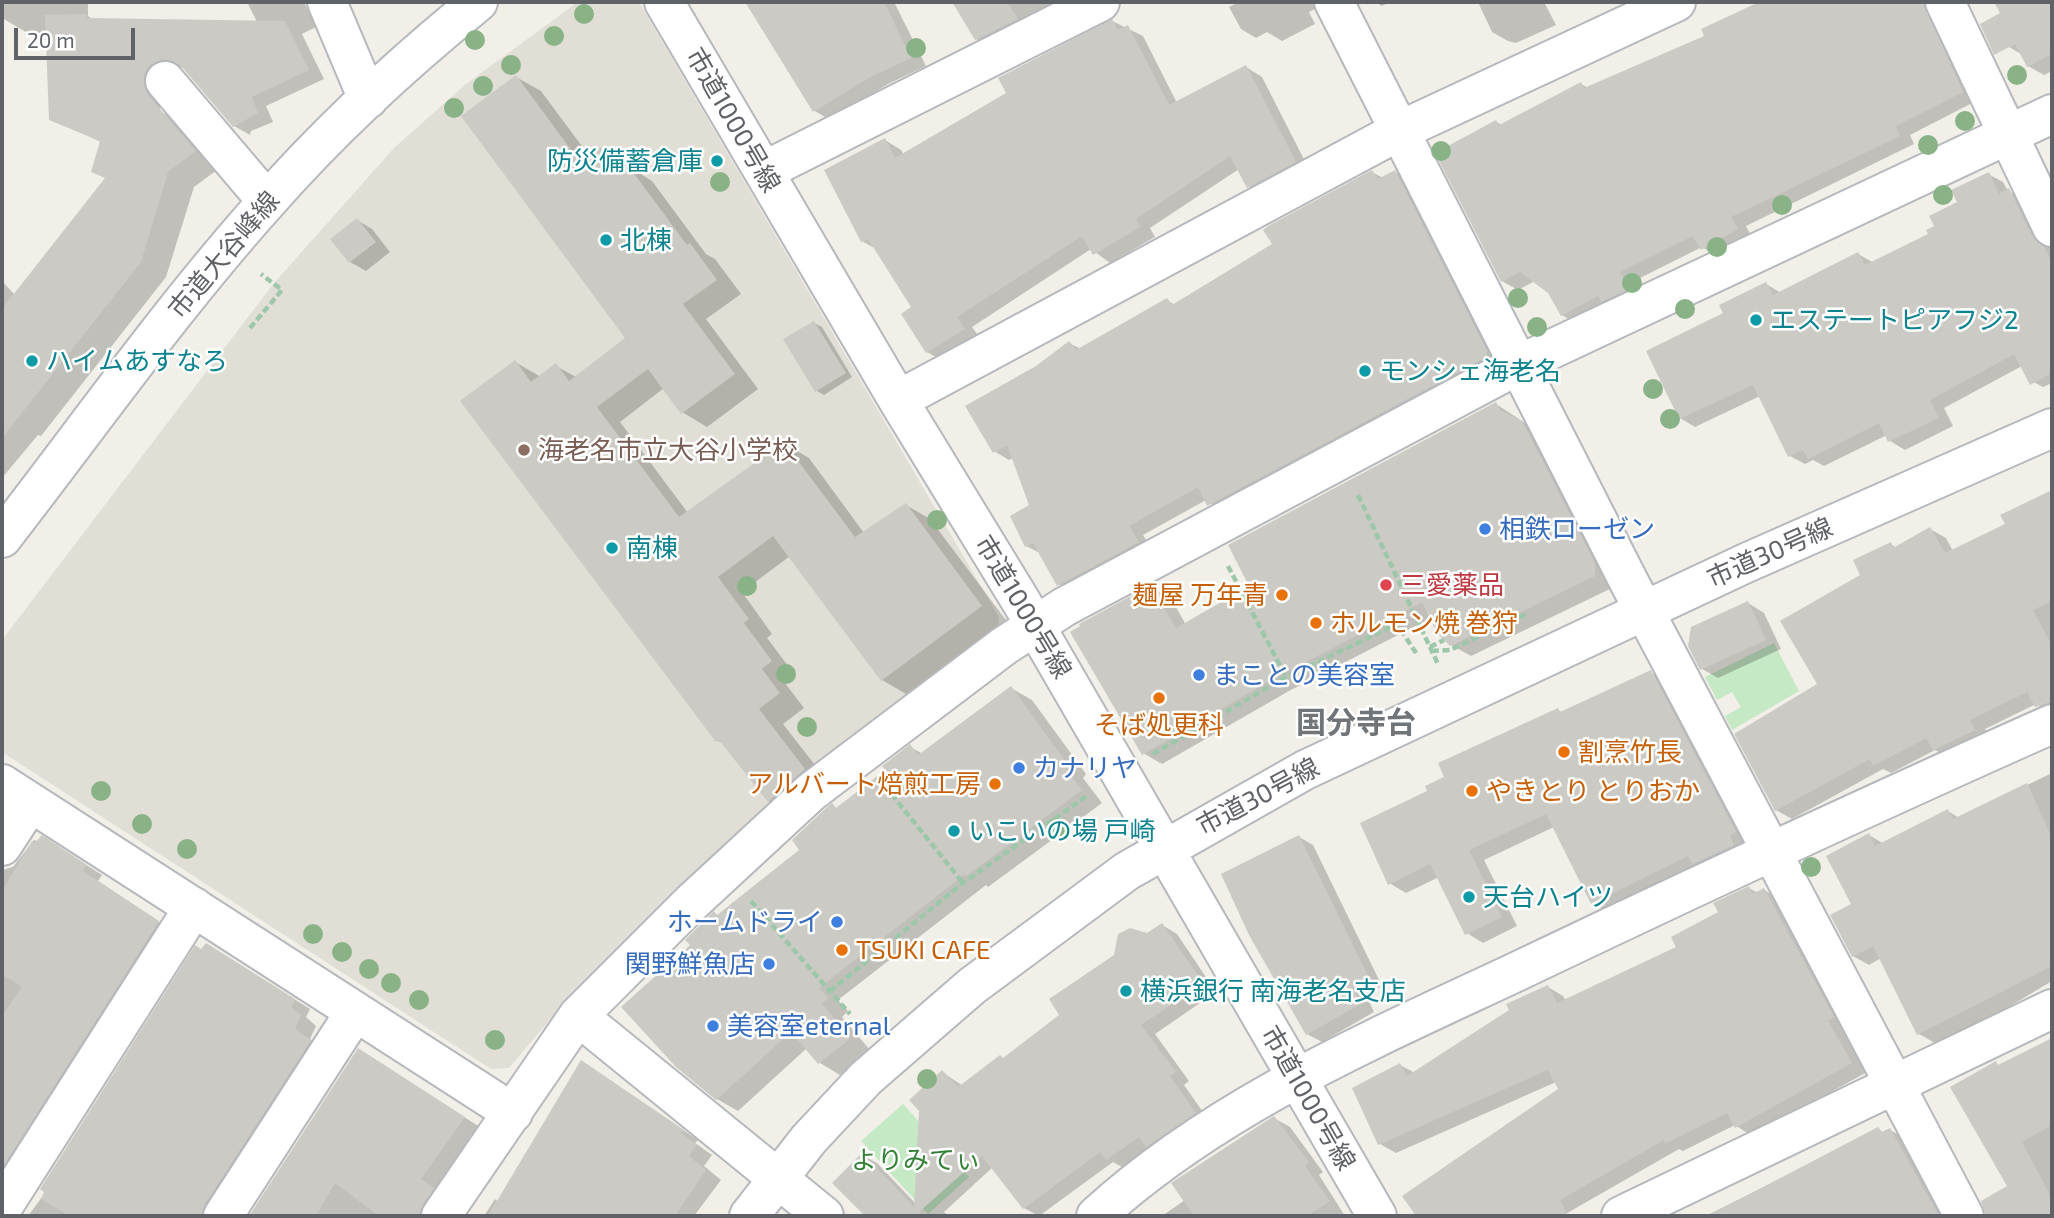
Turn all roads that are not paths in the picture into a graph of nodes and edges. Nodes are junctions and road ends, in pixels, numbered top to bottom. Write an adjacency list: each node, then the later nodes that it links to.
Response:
1 (327, 2): 9 (street)
2 (664, 2): 13 (street, 市道1000号線)
3 (1100, 2): 13 (street)
4 (1334, 2): 11 (street)
5 (1676, 2): 11 (street)
6 (1945, 2): 12 (street)
7 (456, 9): 9 (street, 市道大谷峰線)
8 (166, 80): 14 (street)
9 (368, 99): 14 (street, 市道大谷峰線)
10 (2052, 114): 12 (street)
11 (1399, 131): 16 (street); 17 (street)
12 (2006, 136): 15 (street); 16 (street)
13 (764, 172): 17 (street, 市道1000号線)
14 (267, 201): 19 (street, 市道大谷峰線)
15 (2052, 227)
16 (1520, 364): 20 (street); 21 (street)
17 (898, 400): 21 (street, 市道1000号線)
18 (2052, 428): 20 (street, 市道30号線)
19 (2, 537)
20 (1644, 611): 25 (street, 市道30号線); 26 (street)
21 (1035, 626): 25 (street, 市道1000号線); 30 (street)
22 (2052, 724): 26 (street)
23 (16, 793): 24 (street); 27 (street)
24 (2, 846)
25 (1164, 849): 31 (street, 市道1000号線); 34 (street, 市道30号線)
26 (1771, 850): 31 (street); 32 (street)
27 (194, 907): 29 (street); 35 (street)
28 (2052, 1009): 32 (street)
29 (355, 1012): 33 (street); 37 (street)
30 (578, 1016): 33 (street); 34 (street)
31 (1297, 1076): 36 (street); 41 (street, 市道1000号線)
32 (1896, 1084): 42 (street); 43 (street)
33 (513, 1113): 38 (street)
34 (777, 1178): 39 (street, 市道30号線); 40 (street)
35 (2, 1208)
36 (1113, 1210)
37 (223, 1216)
38 (442, 1216)
39 (749, 1216)
40 (824, 1216)
41 (1377, 1216)
42 (1620, 1216)
43 (1964, 1216)

